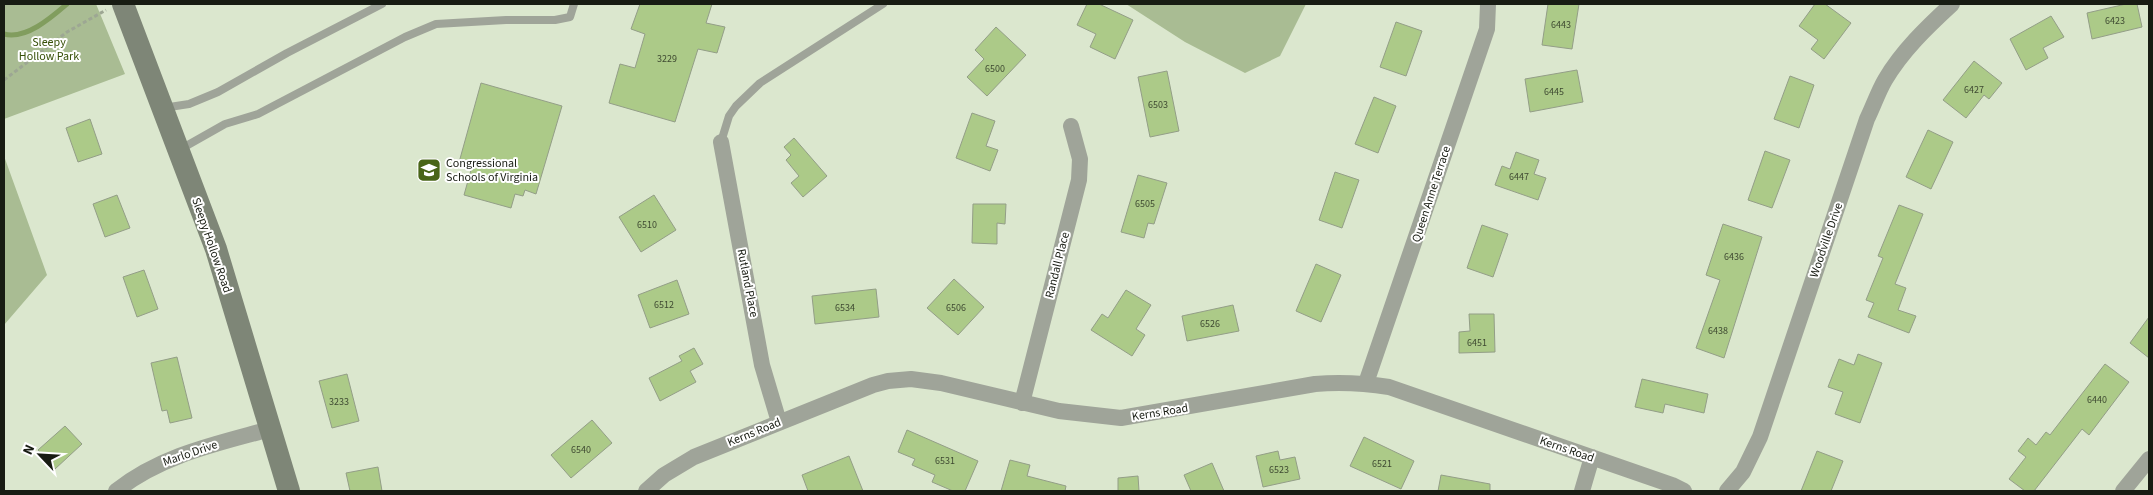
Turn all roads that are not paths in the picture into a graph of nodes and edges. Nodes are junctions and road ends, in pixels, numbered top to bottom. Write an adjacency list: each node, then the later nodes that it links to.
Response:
1 (382, 4): 7 (lane)
2 (574, 4): 10 (lane)
3 (883, 4): 9 (lane)
4 (1488, 4): 11 (street, Queen Anne Terrace)
5 (1952, 4): 22 (street, Woodville Drive)
6 (116, 6): 7 (main road, Sleepy Hollow Road)
7 (161, 108): 10 (main road, Sleepy Hollow Road)
8 (1071, 126): 12 (street, Randall Place)
9 (721, 142): 13 (street, Rutland Place)
10 (178, 151): 14 (main road, Sleepy Hollow Road)
11 (1366, 383): 12 (street, Kerns Road); 15 (street, Kerns Road)
12 (1022, 403): 13 (street, Kerns Road)
13 (779, 422): 19 (street, Kerns Road)
14 (270, 429): 17 (street, Marlo Drive); 18 (main road, Sleepy Hollow Road)
15 (1592, 457): 20 (street); 21 (street, Kerns Road)
16 (2149, 459): 23 (street)
17 (116, 491)
18 (289, 491)
19 (646, 491)
20 (1582, 491)
21 (1684, 491)
22 (1727, 491)
23 (2124, 491)

